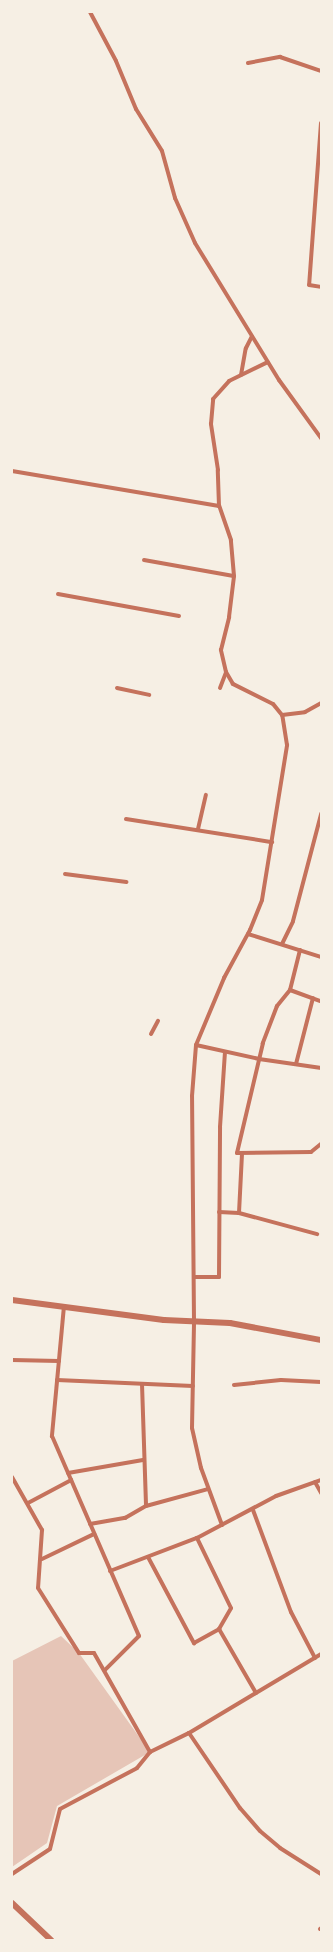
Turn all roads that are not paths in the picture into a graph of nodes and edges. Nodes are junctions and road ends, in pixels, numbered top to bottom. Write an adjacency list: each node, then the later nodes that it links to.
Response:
1 (90, 12): 7 (street)
2 (248, 63): 3 (street)
3 (321, 71)
4 (321, 123): 5 (street)
5 (319, 149): 6 (street)
6 (321, 287)
7 (252, 336): 8 (street); 9 (street)
8 (268, 362): 9 (street); 10 (street)
9 (241, 375): 12 (street)
10 (321, 438)
11 (12, 471): 12 (street)
12 (219, 506): 14 (street)
13 (144, 560): 14 (street)
14 (234, 576): 17 (street)
15 (58, 594): 16 (street)
16 (179, 616)
17 (226, 672): 19 (street); 22 (street)
18 (117, 688): 20 (street)
19 (220, 688)
20 (149, 694)
21 (321, 703): 22 (street)
22 (282, 715): 27 (street)
23 (206, 795): 26 (street)
24 (321, 814): 31 (street)
25 (126, 819): 26 (street)
26 (198, 829): 27 (street)
27 (272, 842): 30 (street)
28 (65, 874): 29 (street)
29 (126, 882)
30 (248, 934): 31 (street); 39 (street)
31 (282, 944): 32 (street)
32 (300, 950): 33 (street); 34 (street)
33 (321, 956)
34 (290, 990): 35 (street); 41 (street)
35 (312, 998): 36 (street); 42 (street)
36 (321, 1001)
37 (158, 1021): 38 (street)
38 (151, 1034)
39 (196, 1045): 40 (street); 49 (street)
40 (225, 1052): 41 (street); 46 (street)
41 (259, 1059): 42 (street); 45 (street)
42 (296, 1064): 43 (street)
43 (321, 1068)
44 (321, 1144): 45 (street)
45 (242, 1153): 47 (street)
46 (219, 1212): 47 (street); 49 (street)
47 (239, 1213): 48 (street)
48 (317, 1234)
49 (194, 1277): 52 (street)
50 (12, 1300): 51 (street)
51 (64, 1306): 52 (street); 55 (street)
52 (194, 1321): 53 (street); 60 (street)
53 (321, 1340)
54 (12, 1360): 55 (street)
55 (59, 1361): 56 (street)
56 (57, 1380): 58 (street); 62 (street)
57 (321, 1382): 59 (street)
58 (142, 1384): 60 (street); 61 (street)
59 (234, 1385)
60 (193, 1386): 67 (street)
61 (143, 1460): 62 (street); 70 (street)
62 (68, 1473): 64 (street)
63 (12, 1477): 69 (street)
64 (71, 1480): 69 (street); 72 (street)
65 (321, 1480): 66 (street)
66 (315, 1482): 68 (street); 71 (street)
67 (208, 1488): 70 (street); 73 (street)
68 (321, 1493)
69 (28, 1503): 77 (street)
70 (146, 1506): 72 (street)
71 (254, 1510): 73 (street); 81 (street)
72 (90, 1524): 74 (street)
73 (222, 1525): 75 (street)
74 (94, 1534): 77 (street); 78 (street)
75 (197, 1538): 76 (street); 79 (street)
76 (148, 1557): 78 (street); 79 (street)
77 (42, 1558): 82 (street)
78 (110, 1571): 82 (street)
79 (219, 1629): 83 (street)
80 (321, 1654): 81 (street)
81 (315, 1658): 83 (street)
82 (105, 1670): 85 (street)
83 (256, 1693): 84 (street)
84 (189, 1733): 85 (street); 87 (street)
85 (150, 1752): 86 (street)
86 (12, 1874)
87 (321, 1874)
88 (12, 1903): 89 (street)
89 (51, 1940)

